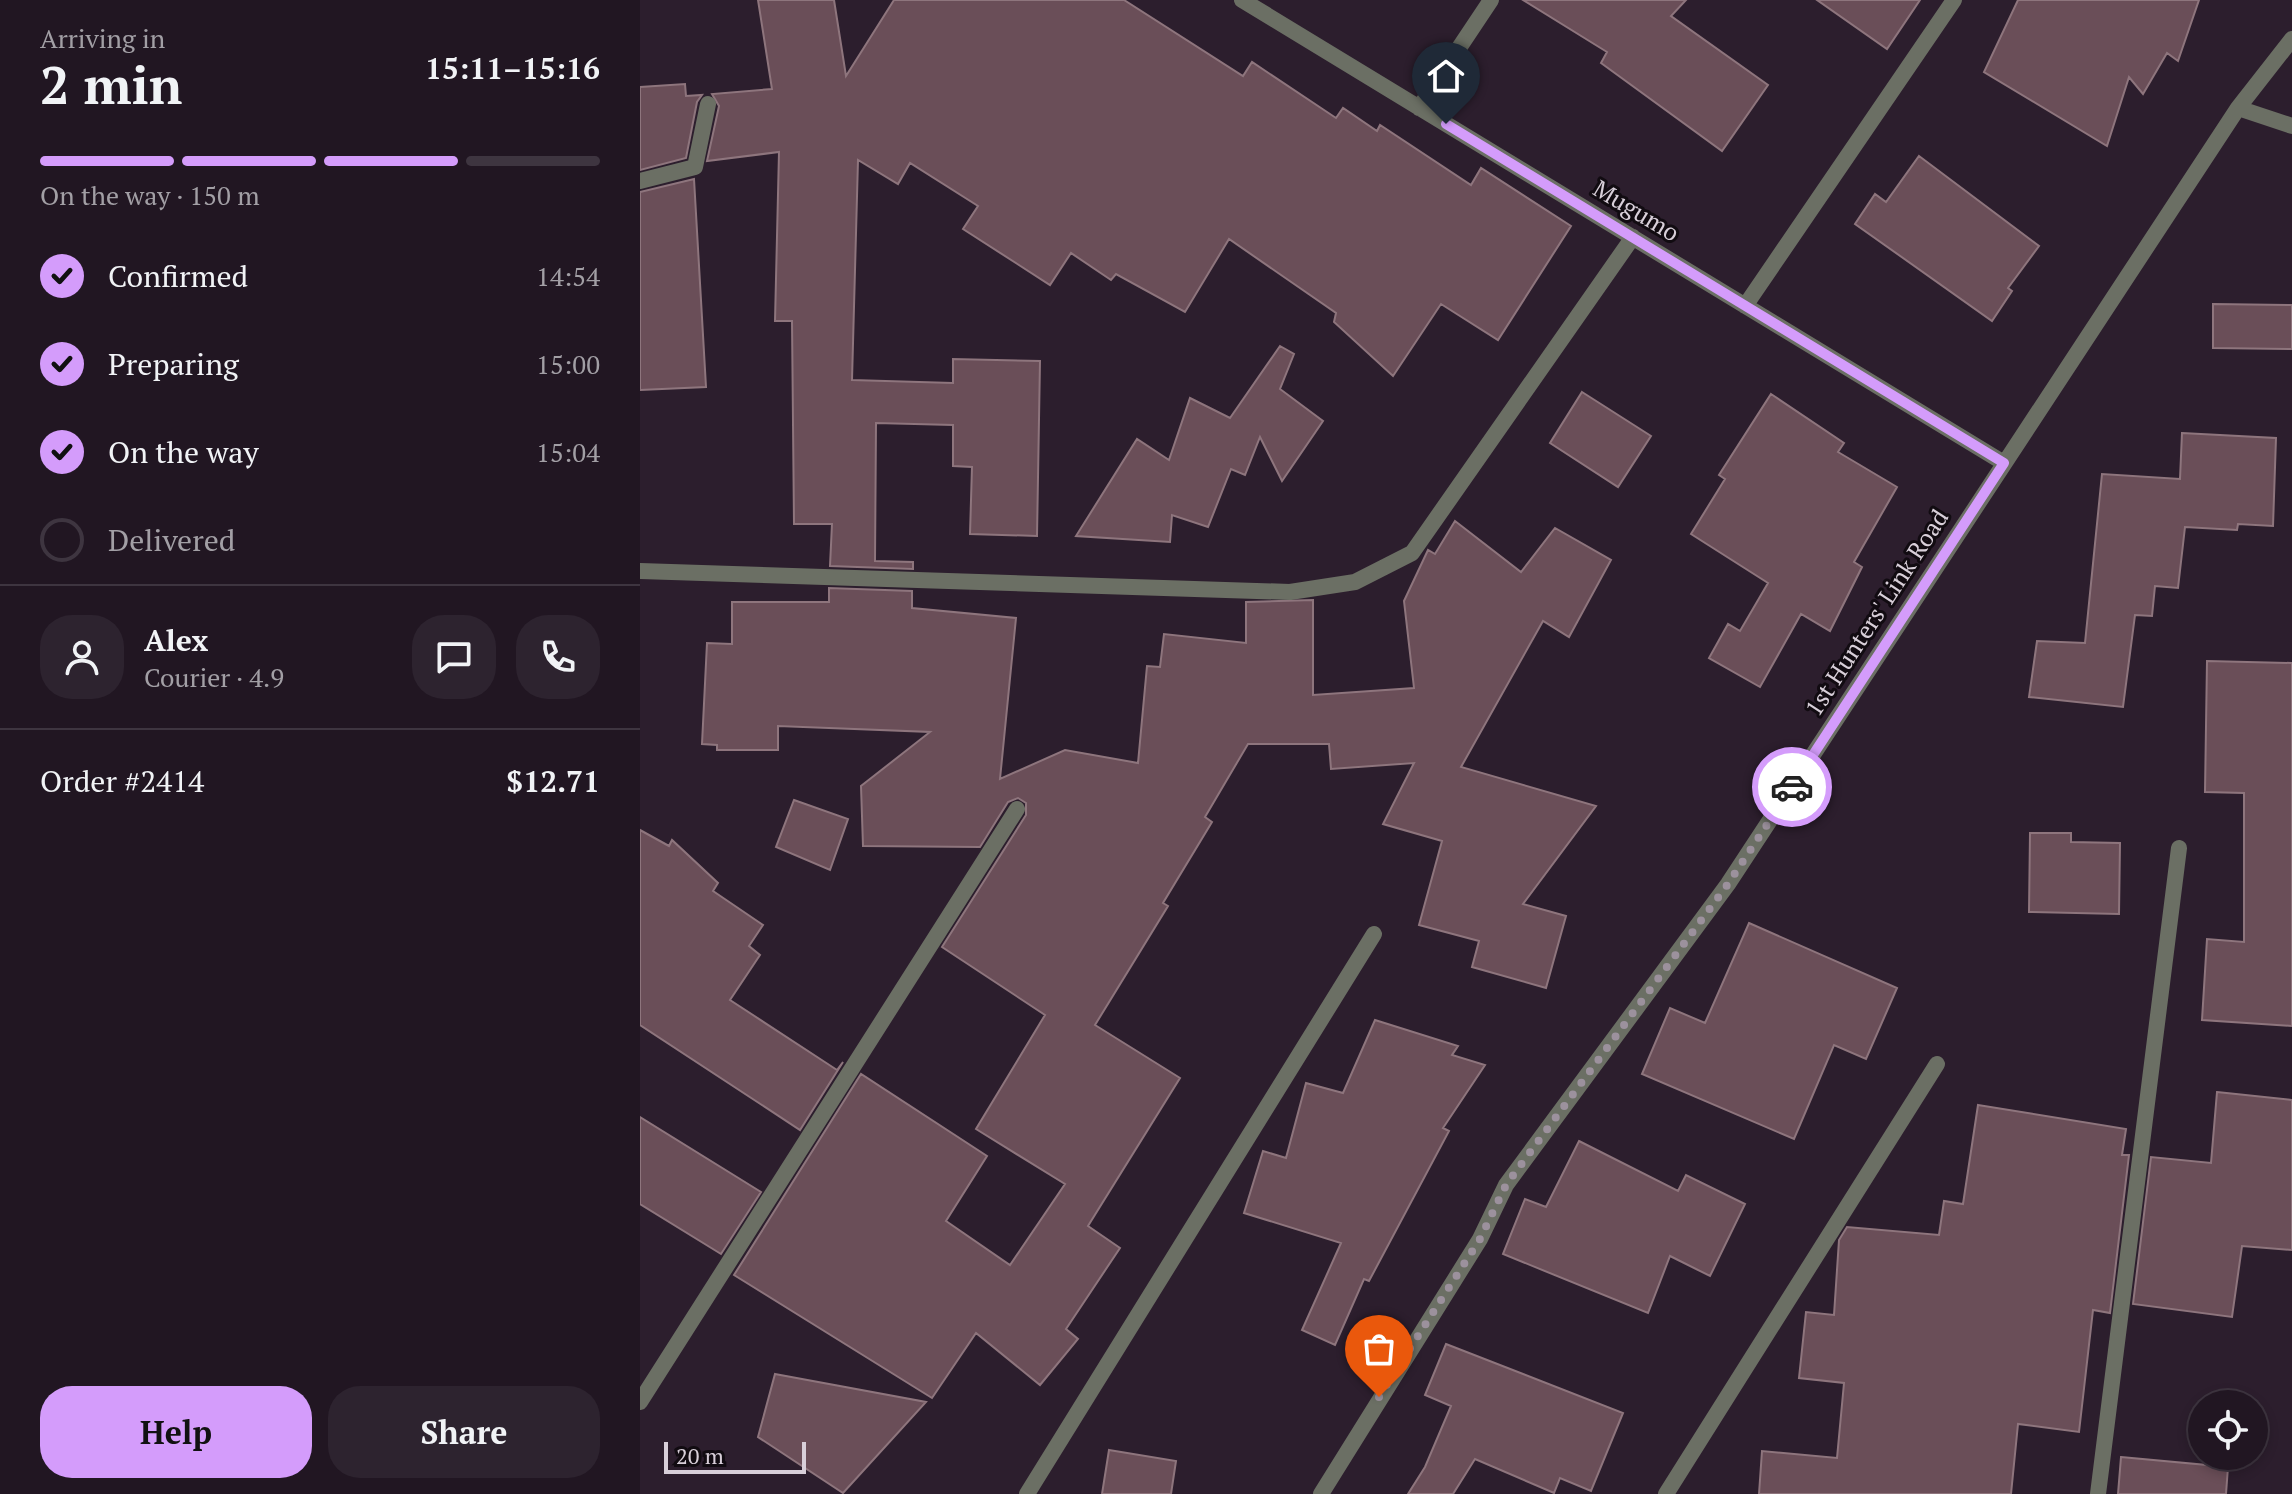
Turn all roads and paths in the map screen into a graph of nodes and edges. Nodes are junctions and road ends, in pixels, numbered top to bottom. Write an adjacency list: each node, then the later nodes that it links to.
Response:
1 (1242, 0): 6 (street, Mugumo)
2 (1491, 0): 6 (street)
3 (1954, 0): 11 (street)
4 (2292, 39): 7 (street, 1st Hunters' Link Road)
5 (708, 104): 9 (street)
6 (1419, 108): 10 (street, Mugumo)
7 (2238, 108): 8 (street); 12 (street, 1st Hunters' Link Road)
8 (2292, 126)
9 (640, 181)
10 (1633, 237): 11 (street, Mugumo); 13 (street)
11 (1745, 306): 12 (street, Mugumo)
12 (2004, 463): 20 (street, 1st Hunters' Link Road)
13 (640, 571)
14 (1017, 809): 18 (street)
15 (2179, 848): 22 (street)
16 (1374, 934): 19 (street)
17 (1937, 1064): 21 (street)
18 (640, 1402)
19 (1027, 1494)
20 (1321, 1494)
21 (1666, 1494)
22 (2098, 1494)

